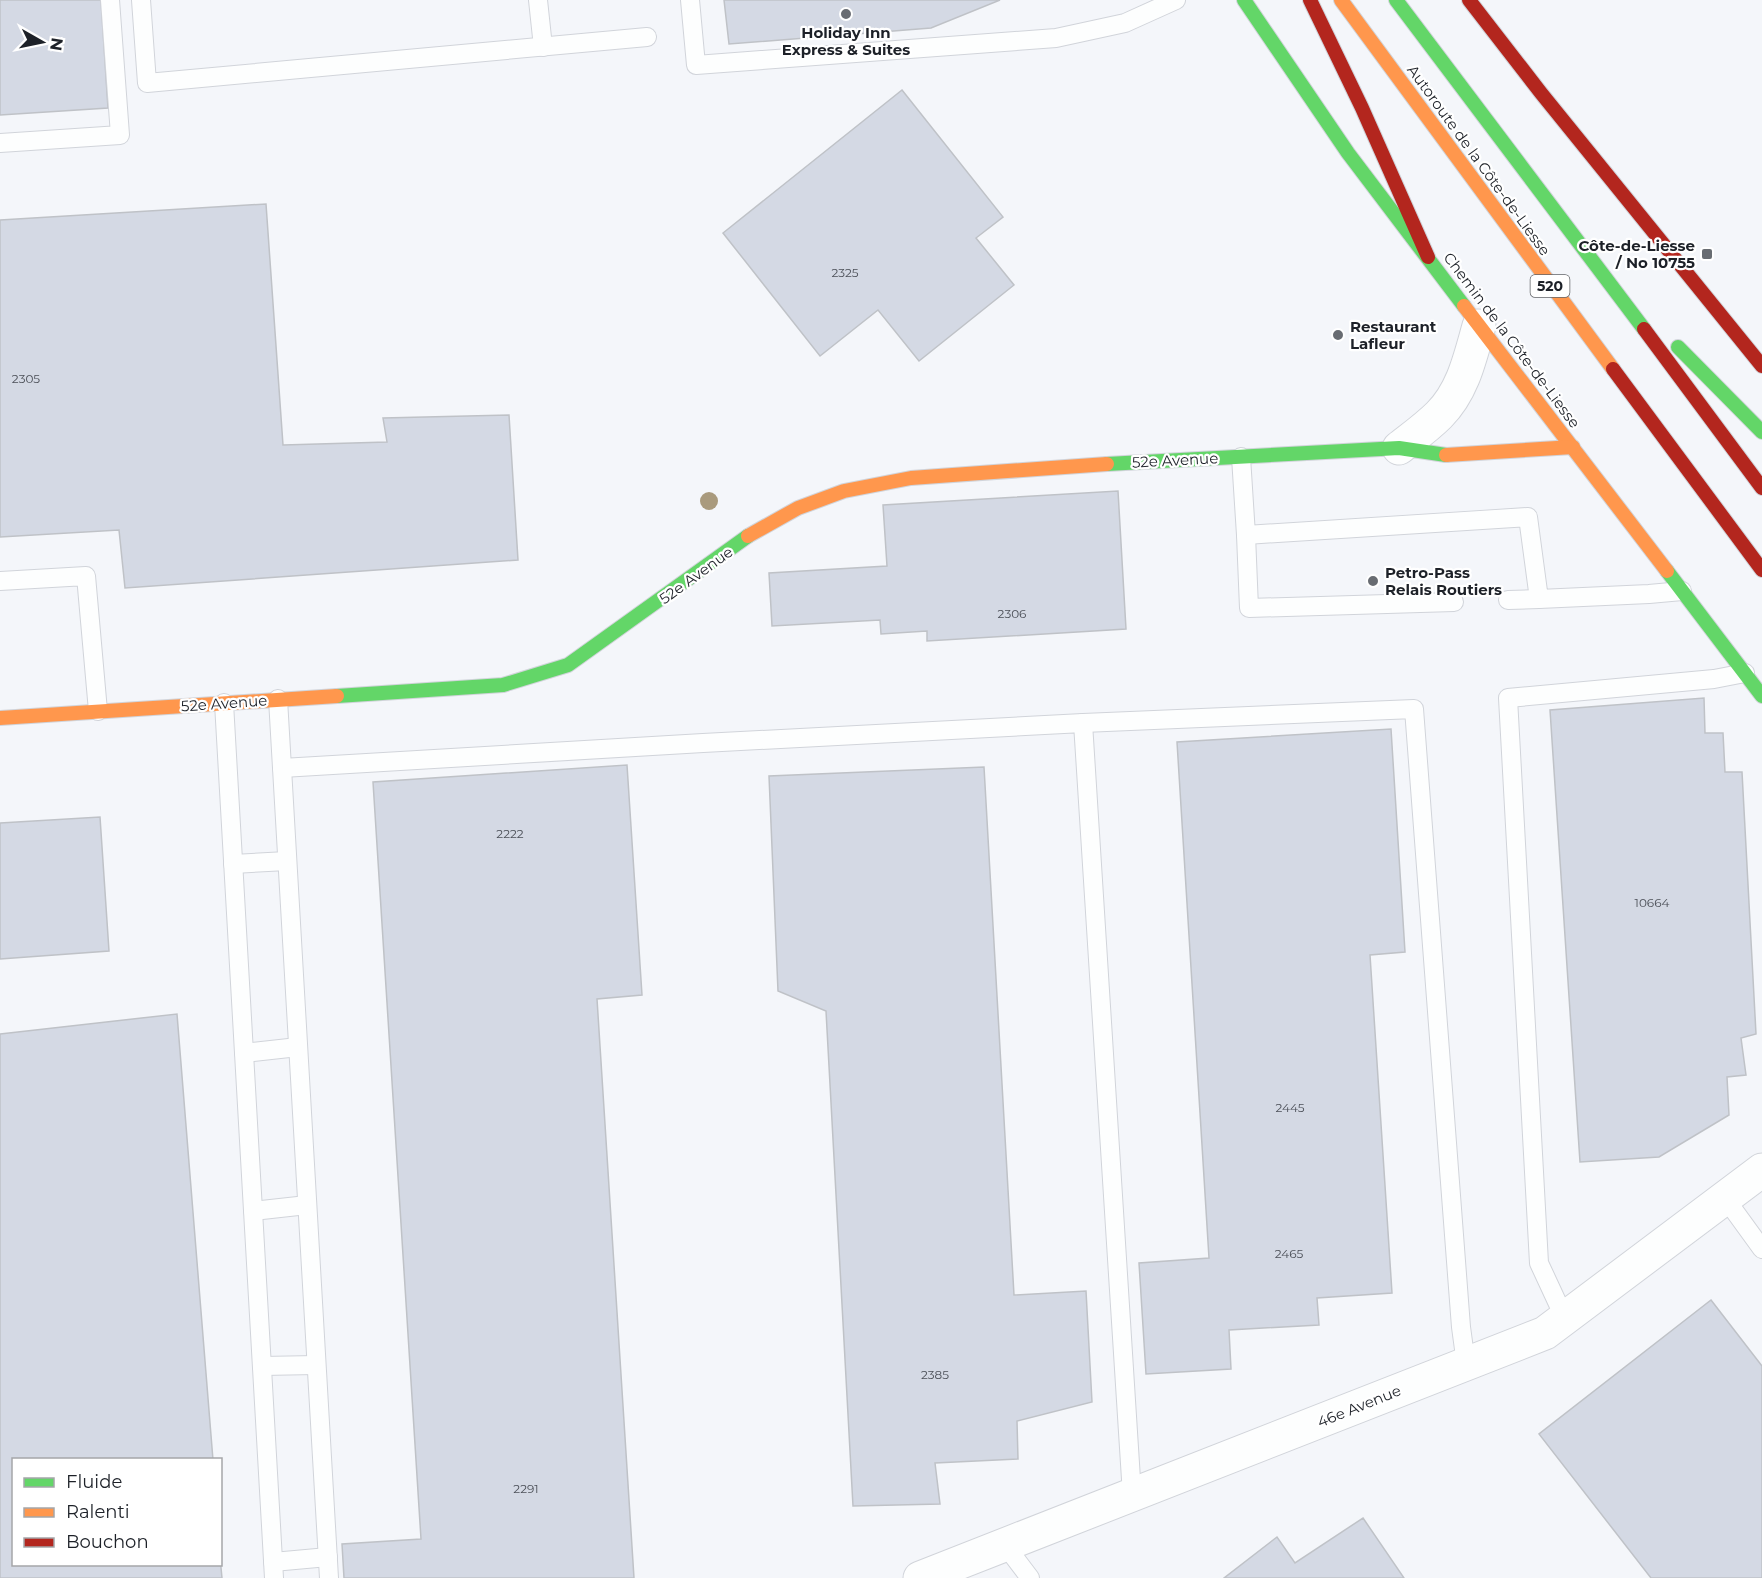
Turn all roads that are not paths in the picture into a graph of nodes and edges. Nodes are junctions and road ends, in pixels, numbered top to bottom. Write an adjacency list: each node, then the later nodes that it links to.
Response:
1 (110, 0): 13 (lane)
2 (141, 0): 12 (lane)
3 (538, 0): 12 (lane)
4 (690, 0): 5 (lane)
5 (1176, 0)
6 (1244, 0): 14 (main road, Chemin de la Côte-de-Liesse)
7 (1310, 0): 14 (main road)
8 (1341, 0): 24 (main road, Autoroute de la Côte-de-Liesse / 520)
9 (1396, 0): 15 (main road, Autoroute de la Côte-de-Liesse)
10 (1469, 0): 17 (main road)
11 (647, 37): 12 (lane)
12 (543, 47)
13 (0, 143)
14 (1428, 257): 16 (main road, Chemin de la Côte-de-Liesse)
15 (1593, 260): 18 (main road); 22 (main road, Autoroute de la Côte-de-Liesse)
16 (1479, 326): 19 (main road, Chemin de la Côte-de-Liesse); 20 (street)
17 (1762, 366)
18 (1762, 432)
19 (1574, 447): 20 (main road, 52e Avenue); 26 (main road, Chemin de la Côte-de-Liesse)
20 (1399, 448): 21 (main road, 52e Avenue)
21 (1241, 457): 23 (lane); 32 (main road, 52e Avenue)
22 (1762, 489)
23 (1246, 535): 27 (lane); 29 (lane)
24 (1762, 570)
25 (0, 580): 34 (lane)
26 (1682, 591): 27 (lane); 30 (main road, Chemin de la Côte-de-Liesse)
27 (1539, 599): 28 (lane)
28 (1508, 600)
29 (1454, 602)
30 (1745, 673): 31 (main road, Chemin de la Côte-de-Liesse); 47 (lane)
31 (1762, 696)
32 (278, 699): 33 (main road, 52e Avenue); 37 (lane)
33 (224, 703): 34 (main road, 52e Avenue); 39 (lane)
34 (98, 711): 35 (main road, 52e Avenue)
35 (0, 718)
36 (1083, 723): 37 (lane); 48 (lane); 51 (lane)
37 (282, 768): 38 (lane)
38 (287, 861): 39 (lane); 40 (lane)
39 (233, 864): 41 (lane)
40 (298, 1047): 41 (lane); 44 (lane)
41 (244, 1053): 45 (lane)
42 (1762, 1170): 43 (street, 46e Avenue)
43 (1725, 1198): 46 (lane); 47 (street, 46e Avenue)
44 (307, 1205): 45 (lane); 49 (lane)
45 (253, 1211): 50 (lane)
46 (1762, 1250)
47 (1565, 1319): 48 (street, 46e Avenue)
48 (1466, 1364): 51 (street, 46e Avenue)
49 (316, 1365): 50 (lane); 53 (lane)
50 (262, 1366): 54 (lane)
51 (1132, 1495): 52 (street, 46e Avenue)
52 (1005, 1545): 56 (street, 46e Avenue); 57 (lane)
53 (328, 1557): 54 (lane); 55 (lane)
54 (273, 1570)
55 (329, 1578)
56 (920, 1578)
57 (1030, 1578)

